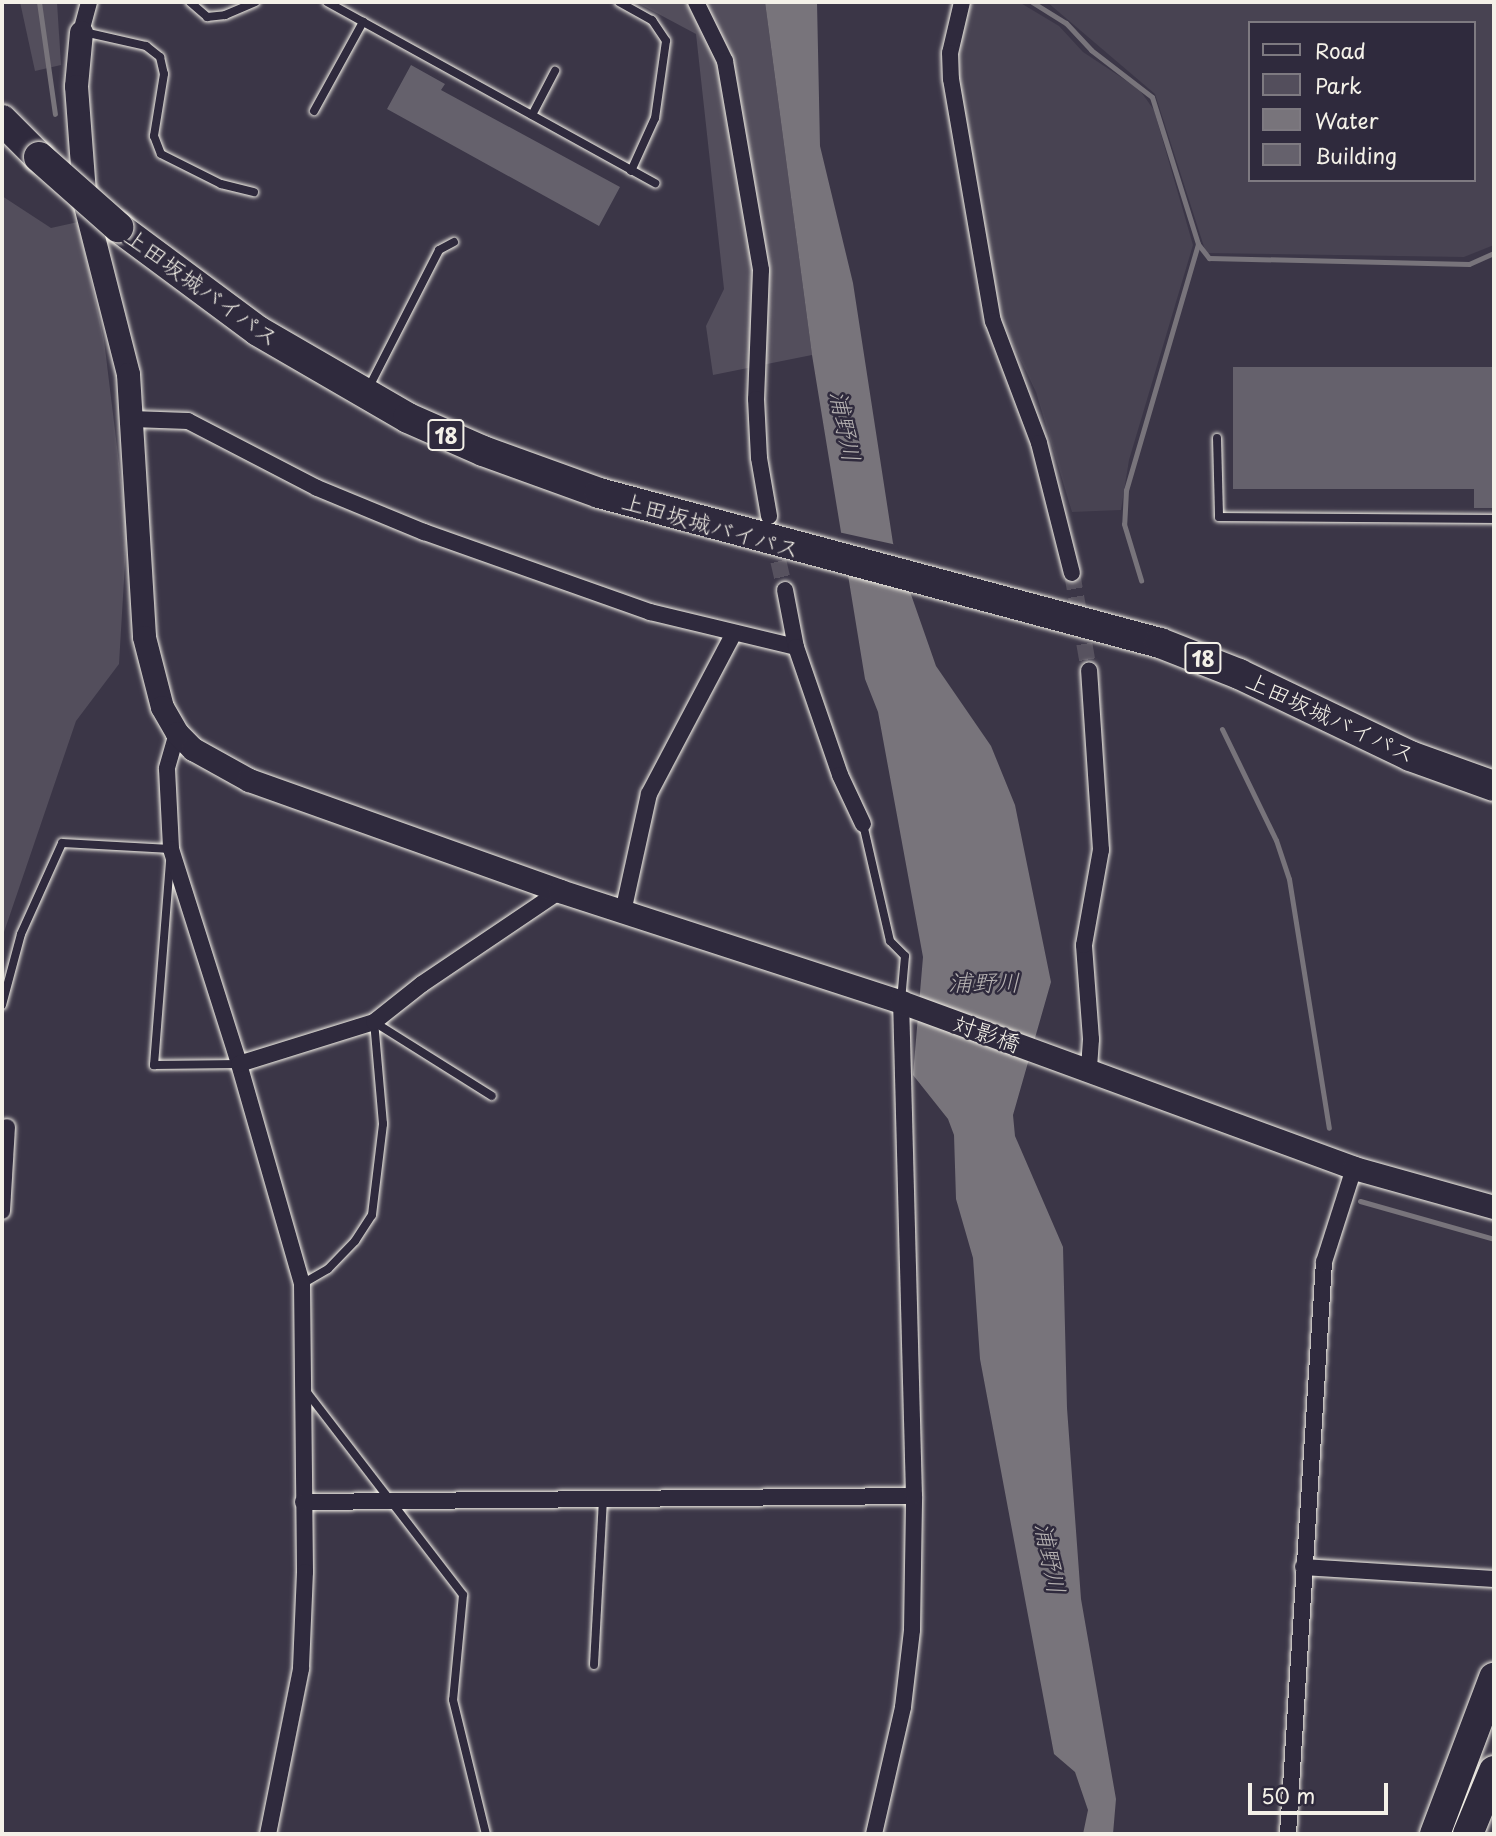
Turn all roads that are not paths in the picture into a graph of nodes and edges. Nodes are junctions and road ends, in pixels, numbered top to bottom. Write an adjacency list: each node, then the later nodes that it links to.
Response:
1 (89, 2): 9 (street)
2 (190, 2): 3 (lane)
3 (255, 2)
4 (327, 2): 8 (lane)
5 (619, 2): 14 (lane)
6 (696, 2): 21 (street)
7 (961, 2): 23 (street)
8 (363, 22): 11 (lane); 12 (lane)
9 (81, 32): 16 (lane); 19 (street)
10 (555, 71): 12 (lane)
11 (314, 111)
12 (531, 115): 14 (lane)
13 (2, 120): 18 (highway, 上田坂城バイパス / 18, bridge)
14 (632, 170): 15 (lane)
15 (655, 183)
16 (254, 192)
17 (454, 242): 18 (lane)
18 (365, 394): 29 (highway, 上田坂城バイパス / 18)
19 (132, 419): 25 (street); 28 (street)
20 (1217, 438): 22 (lane)
21 (769, 516)
22 (1494, 519)
23 (1072, 573)
24 (785, 590): 26 (street)
25 (733, 635): 26 (street); 33 (street)
26 (796, 647): 30 (street)
27 (1089, 670): 38 (street)
28 (177, 733): 31 (street); 32 (street, 対影橋)
29 (1494, 786)
30 (863, 824): 35 (lane)
31 (171, 849): 34 (lane); 37 (street); 37 (lane)
32 (560, 891): 33 (street, 対影橋); 36 (street)
33 (623, 912): 35 (street, 対影橋)
34 (2, 1004)
35 (906, 1004): 38 (street, 対影橋); 46 (street)
36 (374, 1022): 37 (street); 39 (lane); 44 (lane)
37 (239, 1063): 44 (street)
38 (1089, 1068): 41 (street, 対影橋)
39 (492, 1096)
40 (4, 1127): 43 (street)
41 (1354, 1168): 42 (street, 対影橋); 50 (street)
42 (1494, 1207)
43 (2, 1211)
44 (302, 1283): 45 (street)
45 (302, 1384): 48 (street); 49 (lane)
46 (914, 1496): 47 (street); 57 (street)
47 (603, 1499): 49 (street); 52 (lane)
48 (303, 1502): 49 (street); 55 (street)
49 (391, 1504): 56 (lane)
50 (1303, 1567): 51 (street); 58 (street)
51 (1494, 1579)
52 (594, 1665)
53 (1494, 1678): 59 (highway)
54 (1494, 1771): 60 (highway)
55 (268, 1834)
56 (486, 1834)
57 (874, 1834)
58 (1288, 1834)
59 (1436, 1834)
60 (1468, 1834)

